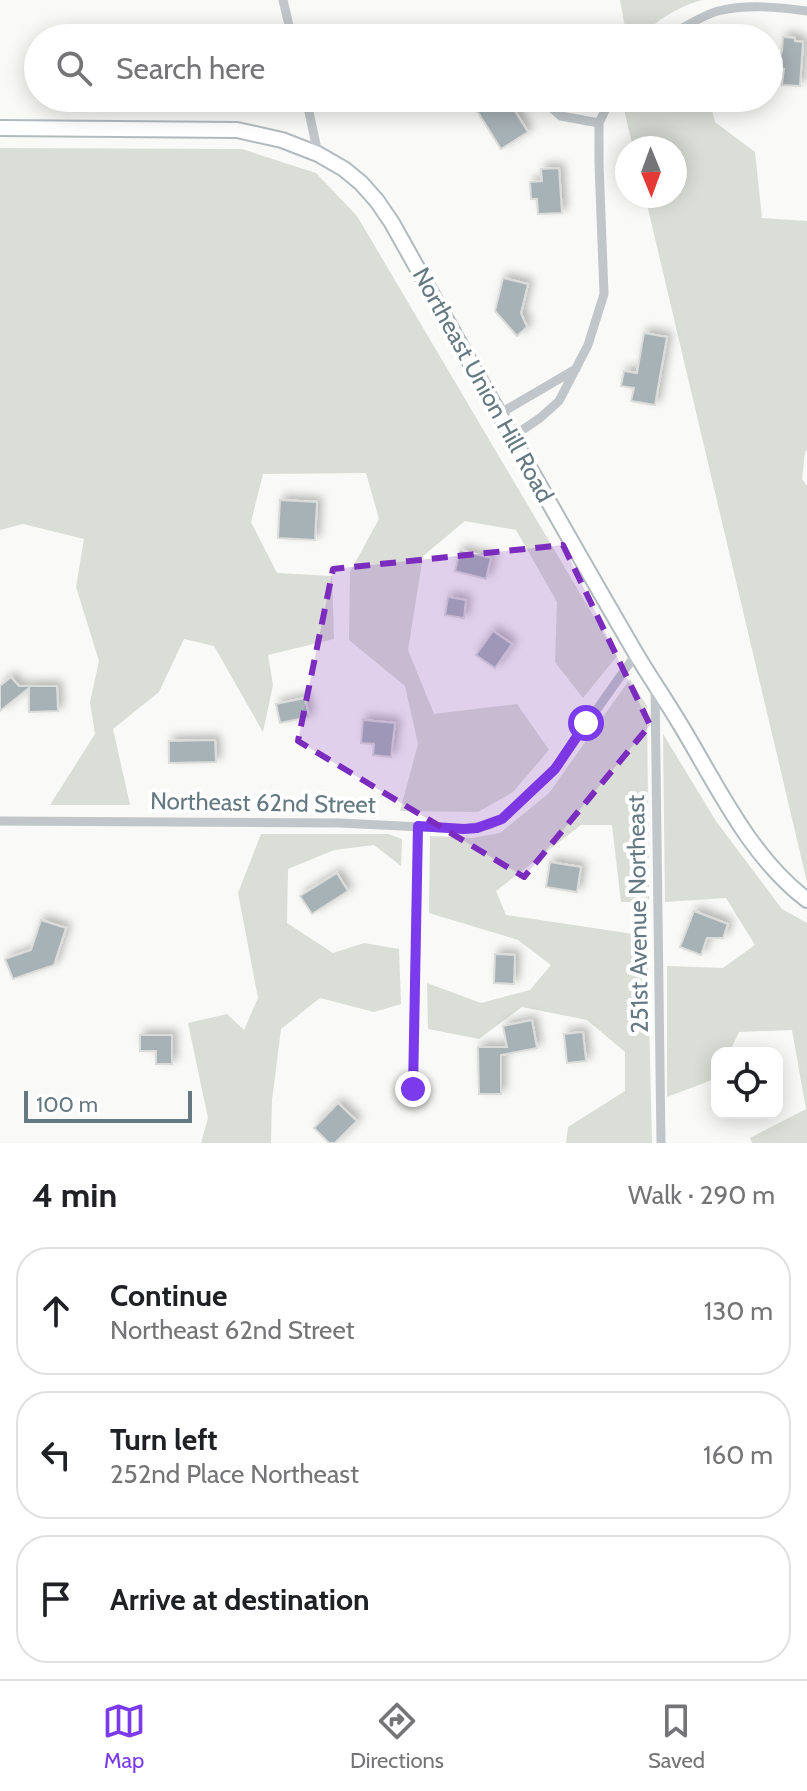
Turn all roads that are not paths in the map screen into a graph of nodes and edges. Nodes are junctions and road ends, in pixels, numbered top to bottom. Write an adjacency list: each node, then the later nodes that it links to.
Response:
1 (283, 0): 3 (street)
2 (807, 11): 4 (street)
3 (289, 24)
4 (691, 24)
5 (309, 112): 10 (street)
6 (556, 112): 8 (street)
7 (604, 112): 8 (street)
8 (599, 123): 11 (street)
9 (0, 128): 10 (street, Northeast Union Hill Road)
10 (318, 154): 12 (street, Northeast Union Hill Road)
11 (576, 369): 12 (street); 13 (street)
12 (499, 414): 13 (street, Northeast Union Hill Road)
13 (512, 437): 14 (street, Northeast Union Hill Road)
14 (636, 654): 15 (street, Northeast Union Hill Road); 17 (street, Northeast 62nd Street)
15 (655, 684): 18 (street, Northeast Union Hill Road); 20 (street, 251st Avenue Northeast)
16 (0, 821): 17 (street, Northeast 62nd Street)
17 (418, 826): 19 (street)
18 (807, 900)
19 (413, 1089)
20 (661, 1143)

